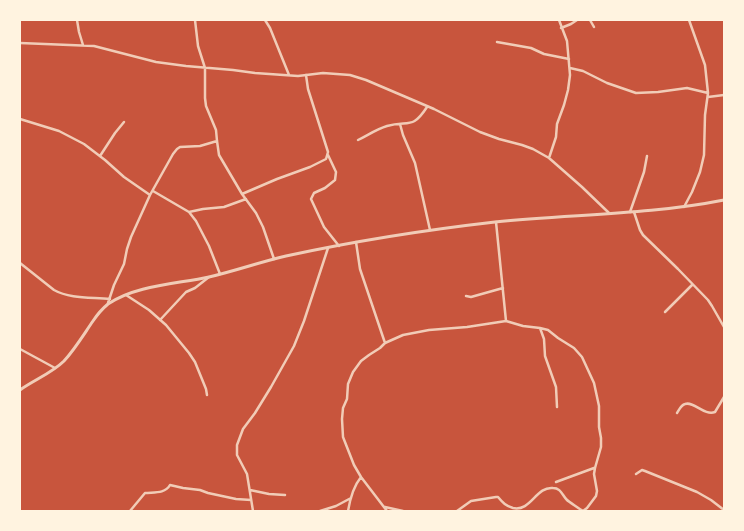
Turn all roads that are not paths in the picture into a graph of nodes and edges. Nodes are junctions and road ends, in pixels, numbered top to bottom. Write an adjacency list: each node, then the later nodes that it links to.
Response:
1 (77, 20): 12 (street)
2 (194, 20): 14 (street)
3 (265, 20): 17 (street)
4 (559, 20): 9 (street)
5 (577, 20): 9 (street)
6 (590, 20): 8 (street)
7 (689, 20): 18 (street)
8 (594, 27)
9 (561, 28): 13 (street)
10 (497, 42): 13 (street)
11 (20, 43): 12 (street)
12 (83, 45): 14 (street)
13 (569, 60): 15 (street)
14 (205, 68): 17 (street); 25 (street)
15 (570, 68): 18 (street); 29 (street)
16 (306, 75): 17 (street); 20 (street); 26 (street)
17 (289, 76)
18 (708, 95): 19 (street); 35 (street)
19 (724, 95)
20 (427, 107): 23 (street); 29 (street)
21 (20, 119): 27 (street)
22 (124, 122): 27 (street)
23 (400, 124): 24 (street); 40 (street)
24 (358, 140)
25 (217, 141): 30 (street); 31 (street)
26 (328, 154): 31 (street); 42 (street)
27 (100, 156): 32 (street)
28 (647, 156): 37 (street)
29 (549, 158): 38 (street)
30 (153, 191): 32 (street); 36 (street)
31 (242, 194): 33 (street)
32 (150, 195): 52 (street)
33 (246, 199): 36 (street); 44 (street)
34 (724, 200): 35 (street)
35 (684, 207): 37 (street)
36 (189, 212): 46 (street)
37 (632, 212): 38 (street); 48 (street)
38 (609, 213): 39 (street)
39 (496, 222): 40 (street); 49 (street)
40 (430, 230): 41 (street)
41 (356, 242): 42 (street); 61 (street)
42 (339, 246): 43 (street)
43 (328, 248): 44 (street); 73 (street)
44 (274, 259): 46 (street)
45 (20, 263): 52 (street)
46 (220, 274): 47 (street)
47 (210, 277): 50 (street); 56 (street)
48 (692, 285): 54 (street); 58 (street)
49 (503, 288): 51 (street); 57 (street)
50 (126, 295): 53 (street); 56 (street)
51 (466, 296)
52 (110, 299): 53 (street)
53 (108, 304): 63 (street)
54 (665, 312)
55 (724, 318): 58 (street)
56 (160, 320): 65 (street)
57 (506, 321): 60 (street); 61 (street)
58 (720, 321): 59 (street)
59 (724, 327)
60 (540, 328): 67 (street); 69 (street)
61 (385, 343): 71 (street)
62 (20, 349): 63 (street)
63 (55, 368): 64 (street)
64 (20, 390)
65 (207, 395)
66 (724, 397): 68 (street)
67 (557, 408)
68 (677, 413)
69 (595, 468): 72 (street); 85 (street)
70 (636, 474): 78 (street)
71 (360, 477): 75 (street); 77 (street)
72 (556, 482)
73 (250, 490): 74 (street); 76 (street)
74 (285, 495)
75 (351, 498): 81 (street); 82 (street)
76 (251, 500): 79 (street); 80 (street)
77 (384, 506): 83 (street); 84 (street)
78 (724, 510)
79 (130, 511)
80 (253, 511)
81 (320, 511)
82 (348, 511)
83 (387, 511)
84 (403, 511)
85 (457, 511)

